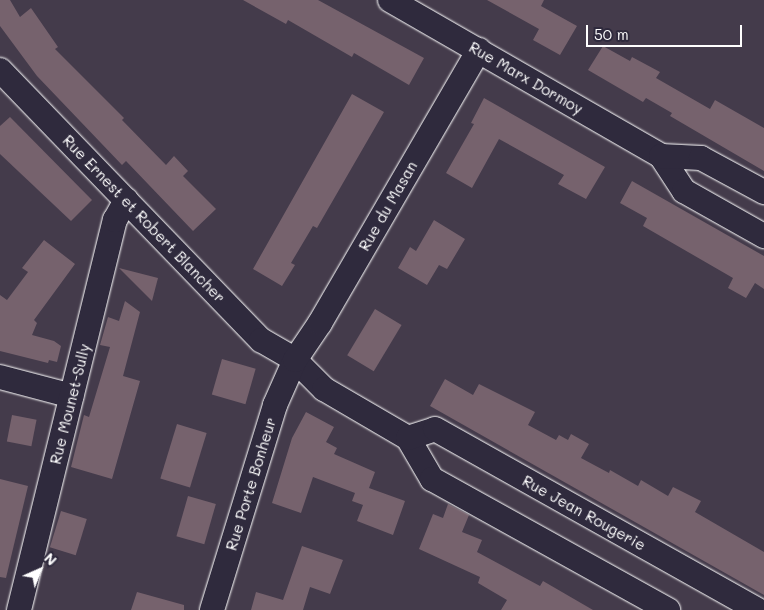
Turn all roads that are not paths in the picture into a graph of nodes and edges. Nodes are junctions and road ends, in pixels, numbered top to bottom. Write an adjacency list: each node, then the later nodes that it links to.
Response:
1 (390, 0): 2 (street, Rue Marx Dormoy)
2 (479, 50): 4 (street, Rue Marx Dormoy); 8 (street, Rue du Masan)
3 (0, 70): 6 (street, Rue Ernest et Robert Blancher)
4 (661, 156): 5 (street, Rue Marx Dormoy); 7 (street, Rue Marx Dormoy)
5 (764, 192)
6 (126, 200): 8 (street, Rue Ernest et Robert Blancher); 10 (street, Rue Mounet-Sully)
7 (764, 236)
8 (295, 360): 11 (street); 13 (street, Rue Porte Bonheur)
9 (0, 377): 10 (street)
10 (72, 396): 12 (street, Rue Mounet-Sully)
11 (408, 438): 14 (street); 15 (street, Rue Jean Rougerie)
12 (19, 610)
13 (212, 610)
14 (668, 610)
15 (757, 610)

